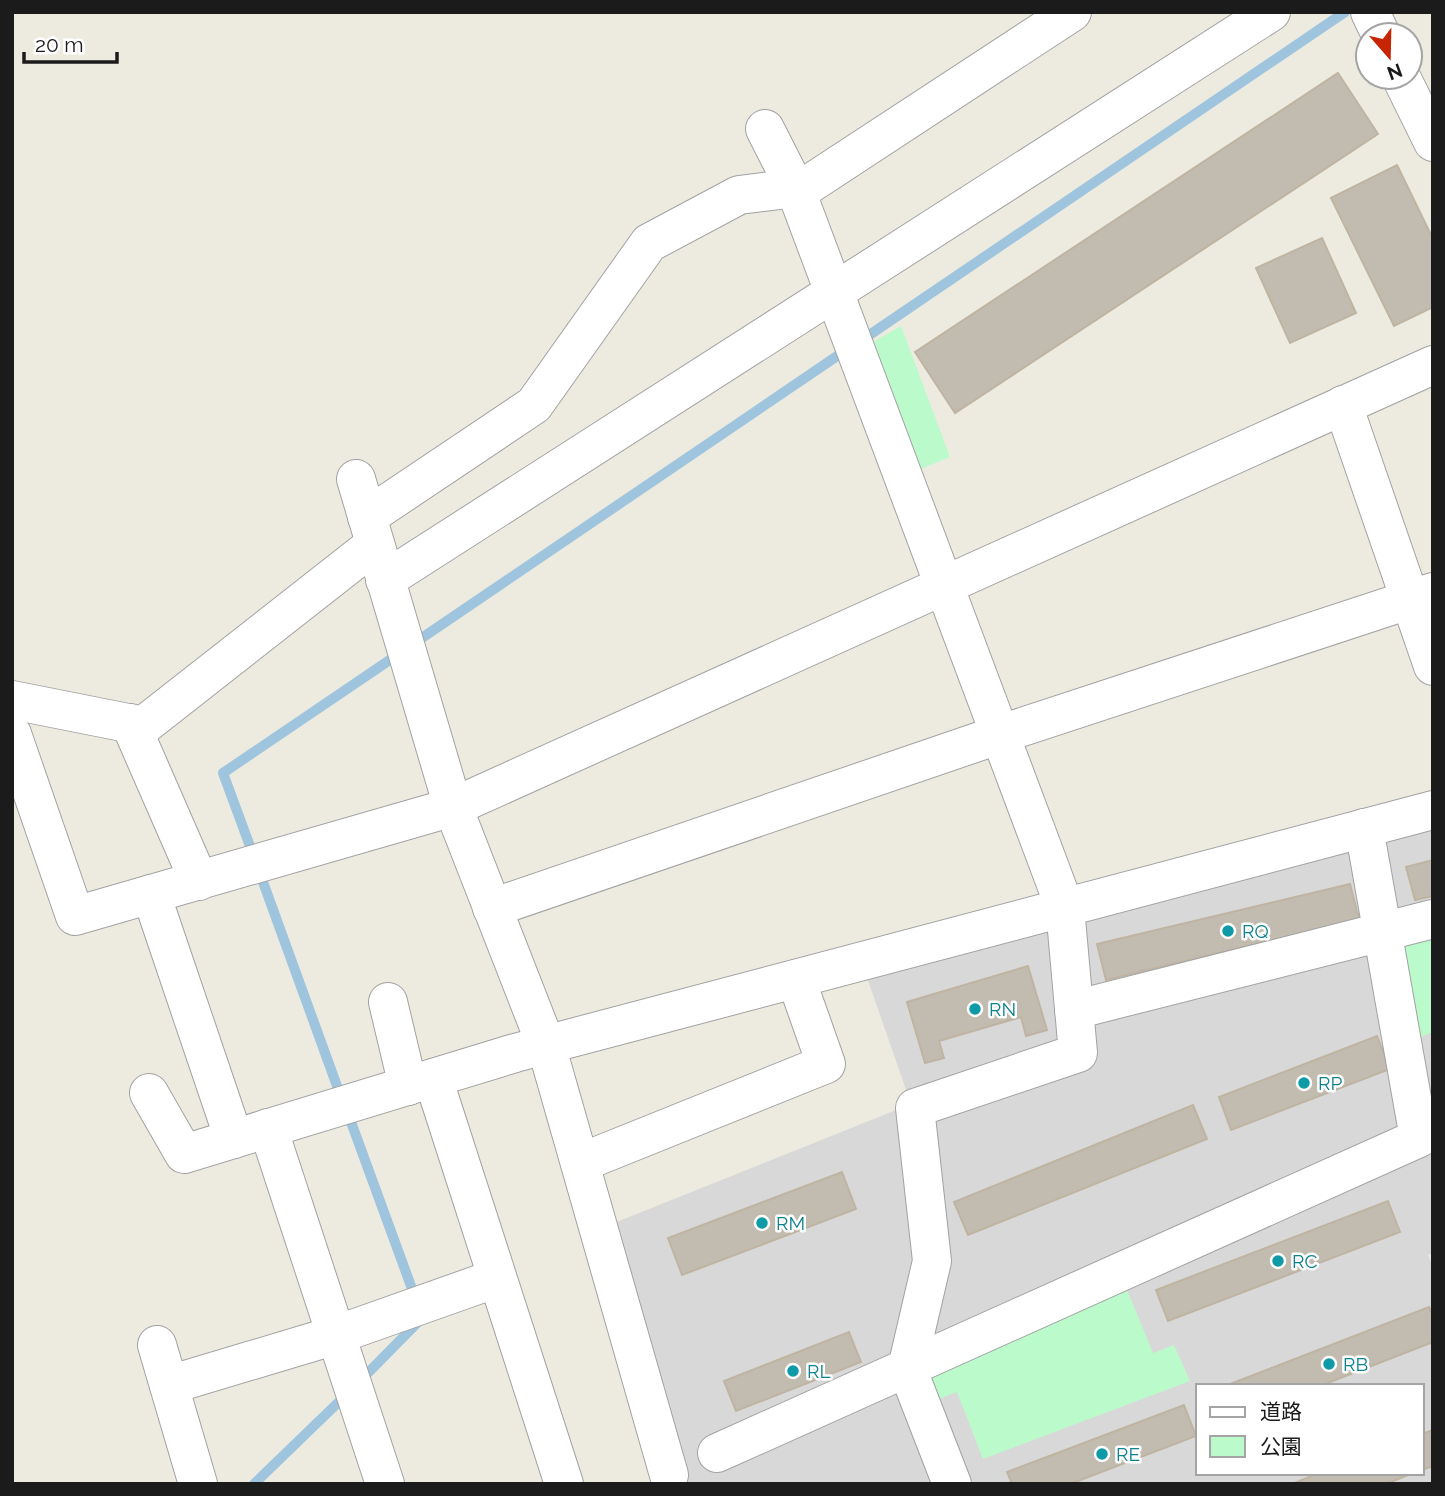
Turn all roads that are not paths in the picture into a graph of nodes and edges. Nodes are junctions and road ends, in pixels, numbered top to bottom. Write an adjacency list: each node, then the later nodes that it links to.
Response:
1 (1072, 12): 6 (street)
2 (1271, 12): 7 (street)
3 (1408, 91): 5 (street)
4 (765, 129): 6 (street)
5 (1433, 142)
6 (796, 188): 7 (street); 11 (street)
7 (835, 291): 12 (street); 13 (street)
8 (1433, 365): 9 (street)
9 (1343, 405): 13 (street); 14 (street)
10 (355, 478): 11 (street)
11 (371, 530): 12 (street); 17 (street)
12 (385, 580): 20 (street)
13 (946, 585): 19 (street); 20 (street)
14 (1421, 596): 15 (street); 19 (street)
15 (1433, 666)
16 (12, 700): 17 (street)
17 (131, 723): 23 (street)
18 (12, 734): 24 (street)
19 (1001, 734): 25 (street); 26 (street)
20 (453, 807): 23 (street); 25 (street)
21 (1433, 810): 22 (street)
22 (1364, 828): 26 (street); 28 (street)
23 (199, 881): 24 (street)
24 (151, 894): 35 (street)
25 (492, 908): 32 (street)
26 (1065, 908): 29 (street); 31 (street)
27 (1433, 919): 28 (street)
28 (1382, 932): 31 (street); 36 (street)
29 (796, 979): 32 (street); 37 (street)
30 (388, 1002): 33 (street)
31 (1074, 1010): 41 (street)
32 (546, 1045): 33 (street); 37 (street)
33 (421, 1082): 35 (street); 38 (street)
34 (149, 1093): 35 (street)
35 (251, 1134): 39 (street)
36 (1426, 1138): 41 (street)
37 (580, 1163): 43 (street)
38 (497, 1278): 39 (street); 46 (street)
39 (336, 1335): 42 (street); 45 (street)
40 (157, 1345): 42 (street)
41 (907, 1368): 43 (street); 47 (street)
42 (169, 1385): 44 (street)
43 (678, 1470)
44 (198, 1484)
45 (385, 1484)
46 (564, 1484)
47 (952, 1484)

